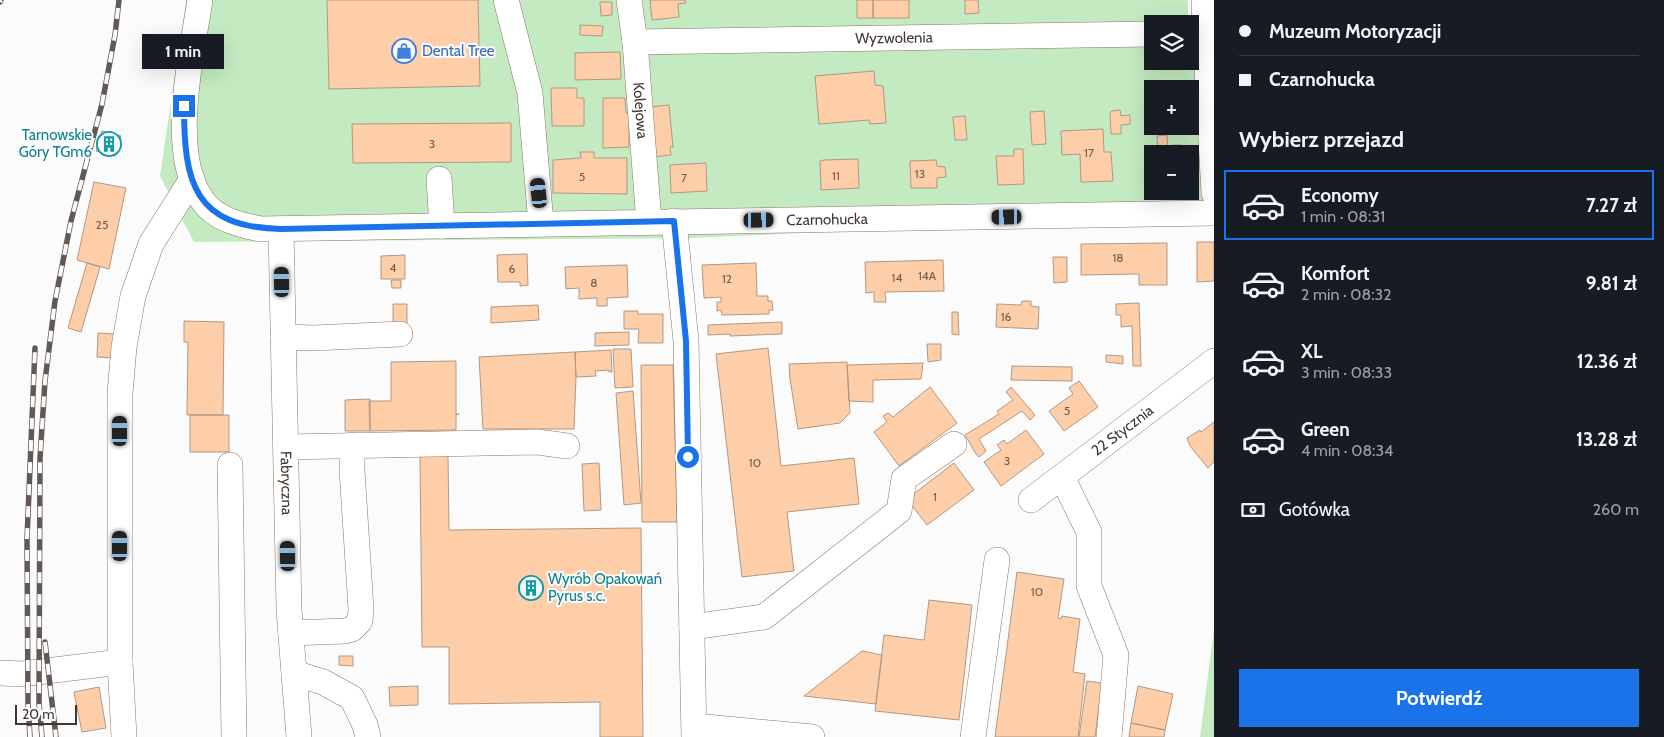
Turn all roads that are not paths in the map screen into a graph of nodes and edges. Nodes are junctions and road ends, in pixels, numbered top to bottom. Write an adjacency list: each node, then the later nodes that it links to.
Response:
1 (200, 0): 8 (street, Czarnohucka)
2 (506, 0): 14 (street)
3 (629, 0): 7 (street, Kolejowa)
4 (1204, 0): 5 (street)
5 (1203, 33): 10 (street)
6 (1144, 34): 7 (street, Wyzwolenia)
7 (635, 42): 13 (street, Kolejowa)
8 (192, 179): 16 (street, Czarnohucka); 30 (street)
9 (439, 179): 15 (street)
10 (1214, 193)
11 (1214, 212): 12 (street, Czarnohucka)
12 (674, 221): 13 (street, Czarnohucka); 28 (street)
13 (649, 222): 14 (street, Czarnohucka)
14 (541, 224): 15 (street, Czarnohucka)
15 (442, 226): 16 (street, Czarnohucka)
16 (281, 229): 18 (street, Fabryczna)
17 (400, 334): 18 (street)
18 (283, 337): 23 (street, Fabryczna)
19 (1214, 361): 25 (street, 22 Stycznia)
20 (954, 444): 28 (street)
21 (352, 445): 22 (street); 23 (street); 29 (street)
22 (566, 446)
23 (286, 447): 29 (street, Fabryczna)
24 (230, 465): 35 (street)
25 (1062, 477): 26 (street, 22 Stycznia); 40 (street)
26 (1031, 500)
27 (997, 560): 39 (street)
28 (692, 627): 33 (street)
29 (291, 633): 32 (street, Fabryczna)
30 (120, 662): 31 (street); 34 (street)
31 (0, 673)
32 (294, 673): 36 (street, Fabryczna); 37 (street)
33 (694, 731): 38 (street)
34 (124, 737)
35 (234, 737)
36 (299, 737)
37 (368, 737)
38 (812, 737)
39 (973, 737)
40 (1108, 737)

